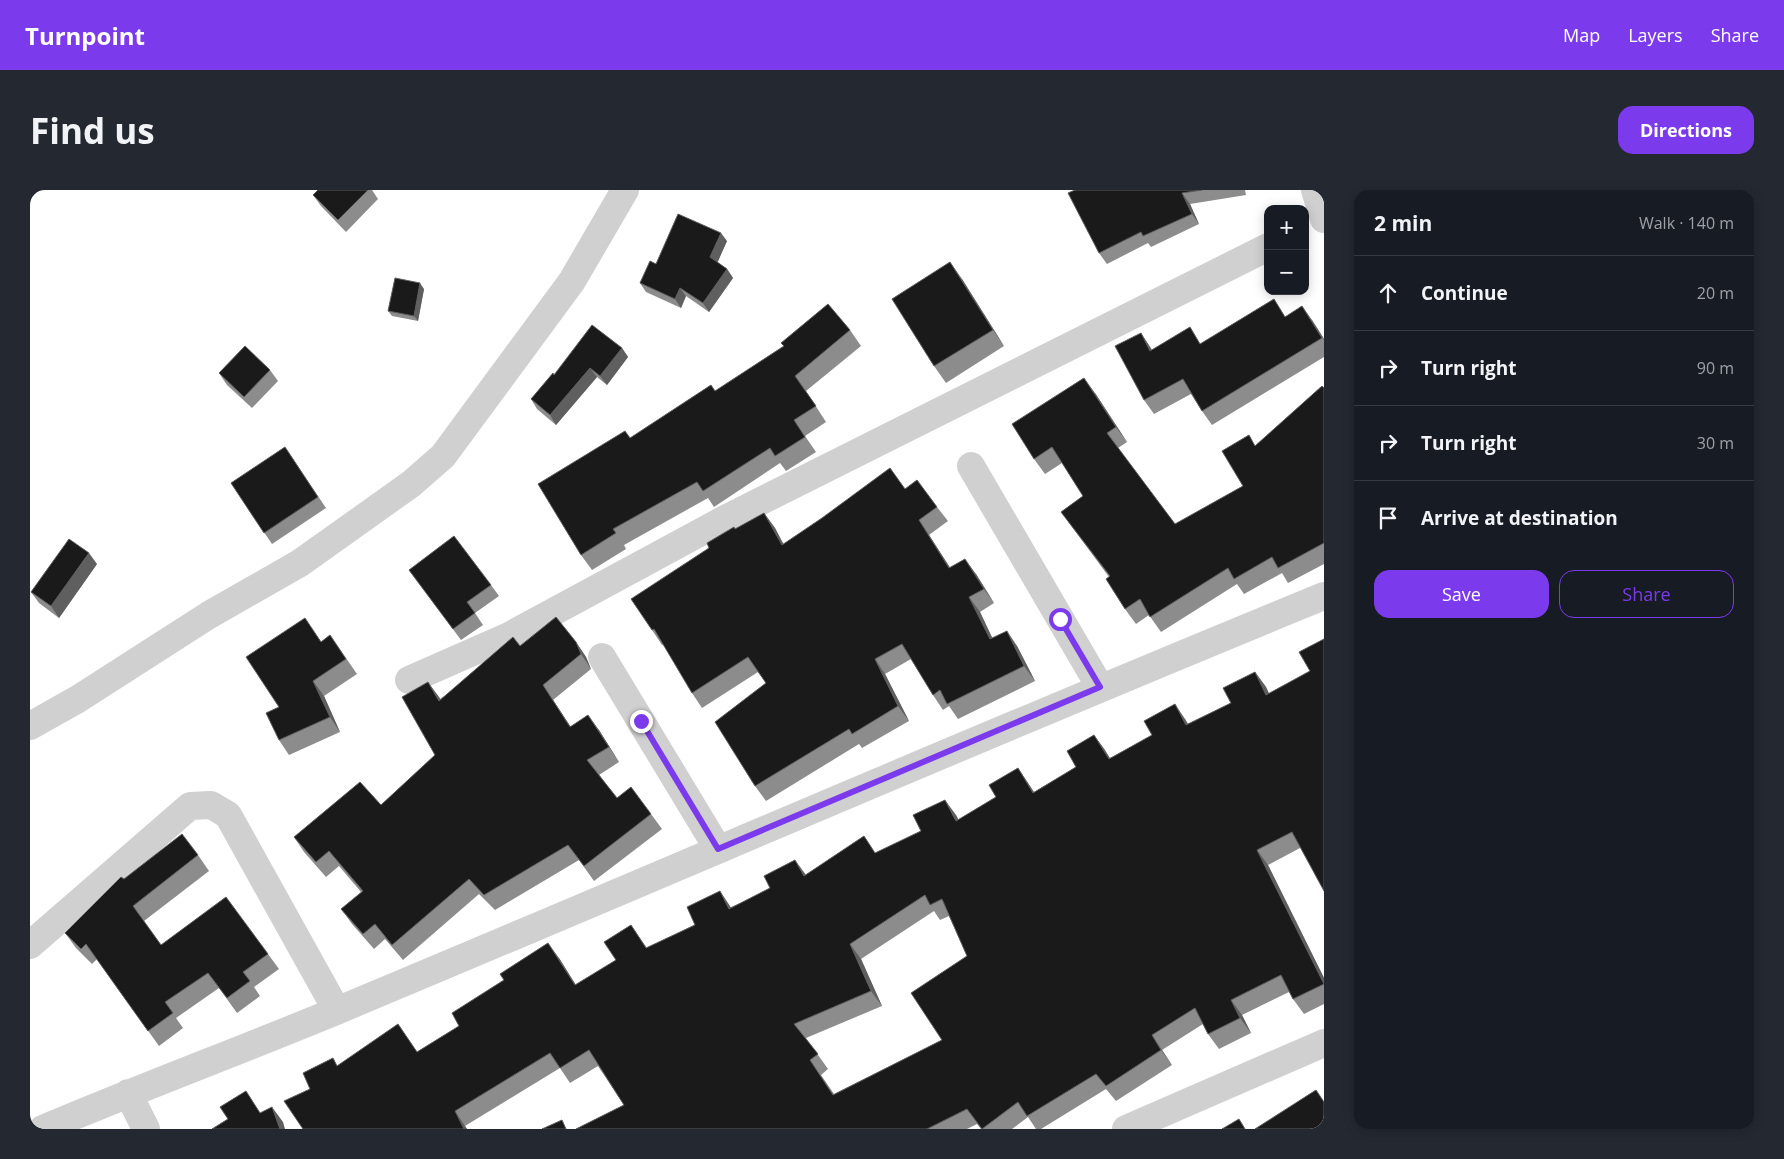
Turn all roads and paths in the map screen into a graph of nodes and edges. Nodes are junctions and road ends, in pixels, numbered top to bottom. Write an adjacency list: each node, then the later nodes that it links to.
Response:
1 (625, 190): 11 (street)
2 (1315, 190): 3 (street)
3 (1324, 219): 4 (street)
4 (1309, 226)
5 (1264, 249): 9 (street)
6 (971, 466): 10 (street)
7 (1324, 596): 10 (street)
8 (602, 657): 12 (street)
9 (409, 680)
10 (1100, 687): 12 (street)
11 (30, 726)
12 (718, 849): 14 (street)
13 (30, 945): 14 (street)
14 (336, 1011): 16 (street)
15 (1324, 1043): 19 (street)
16 (128, 1093): 17 (street); 18 (street)
17 (43, 1129)
18 (146, 1129)
19 (1126, 1129)

